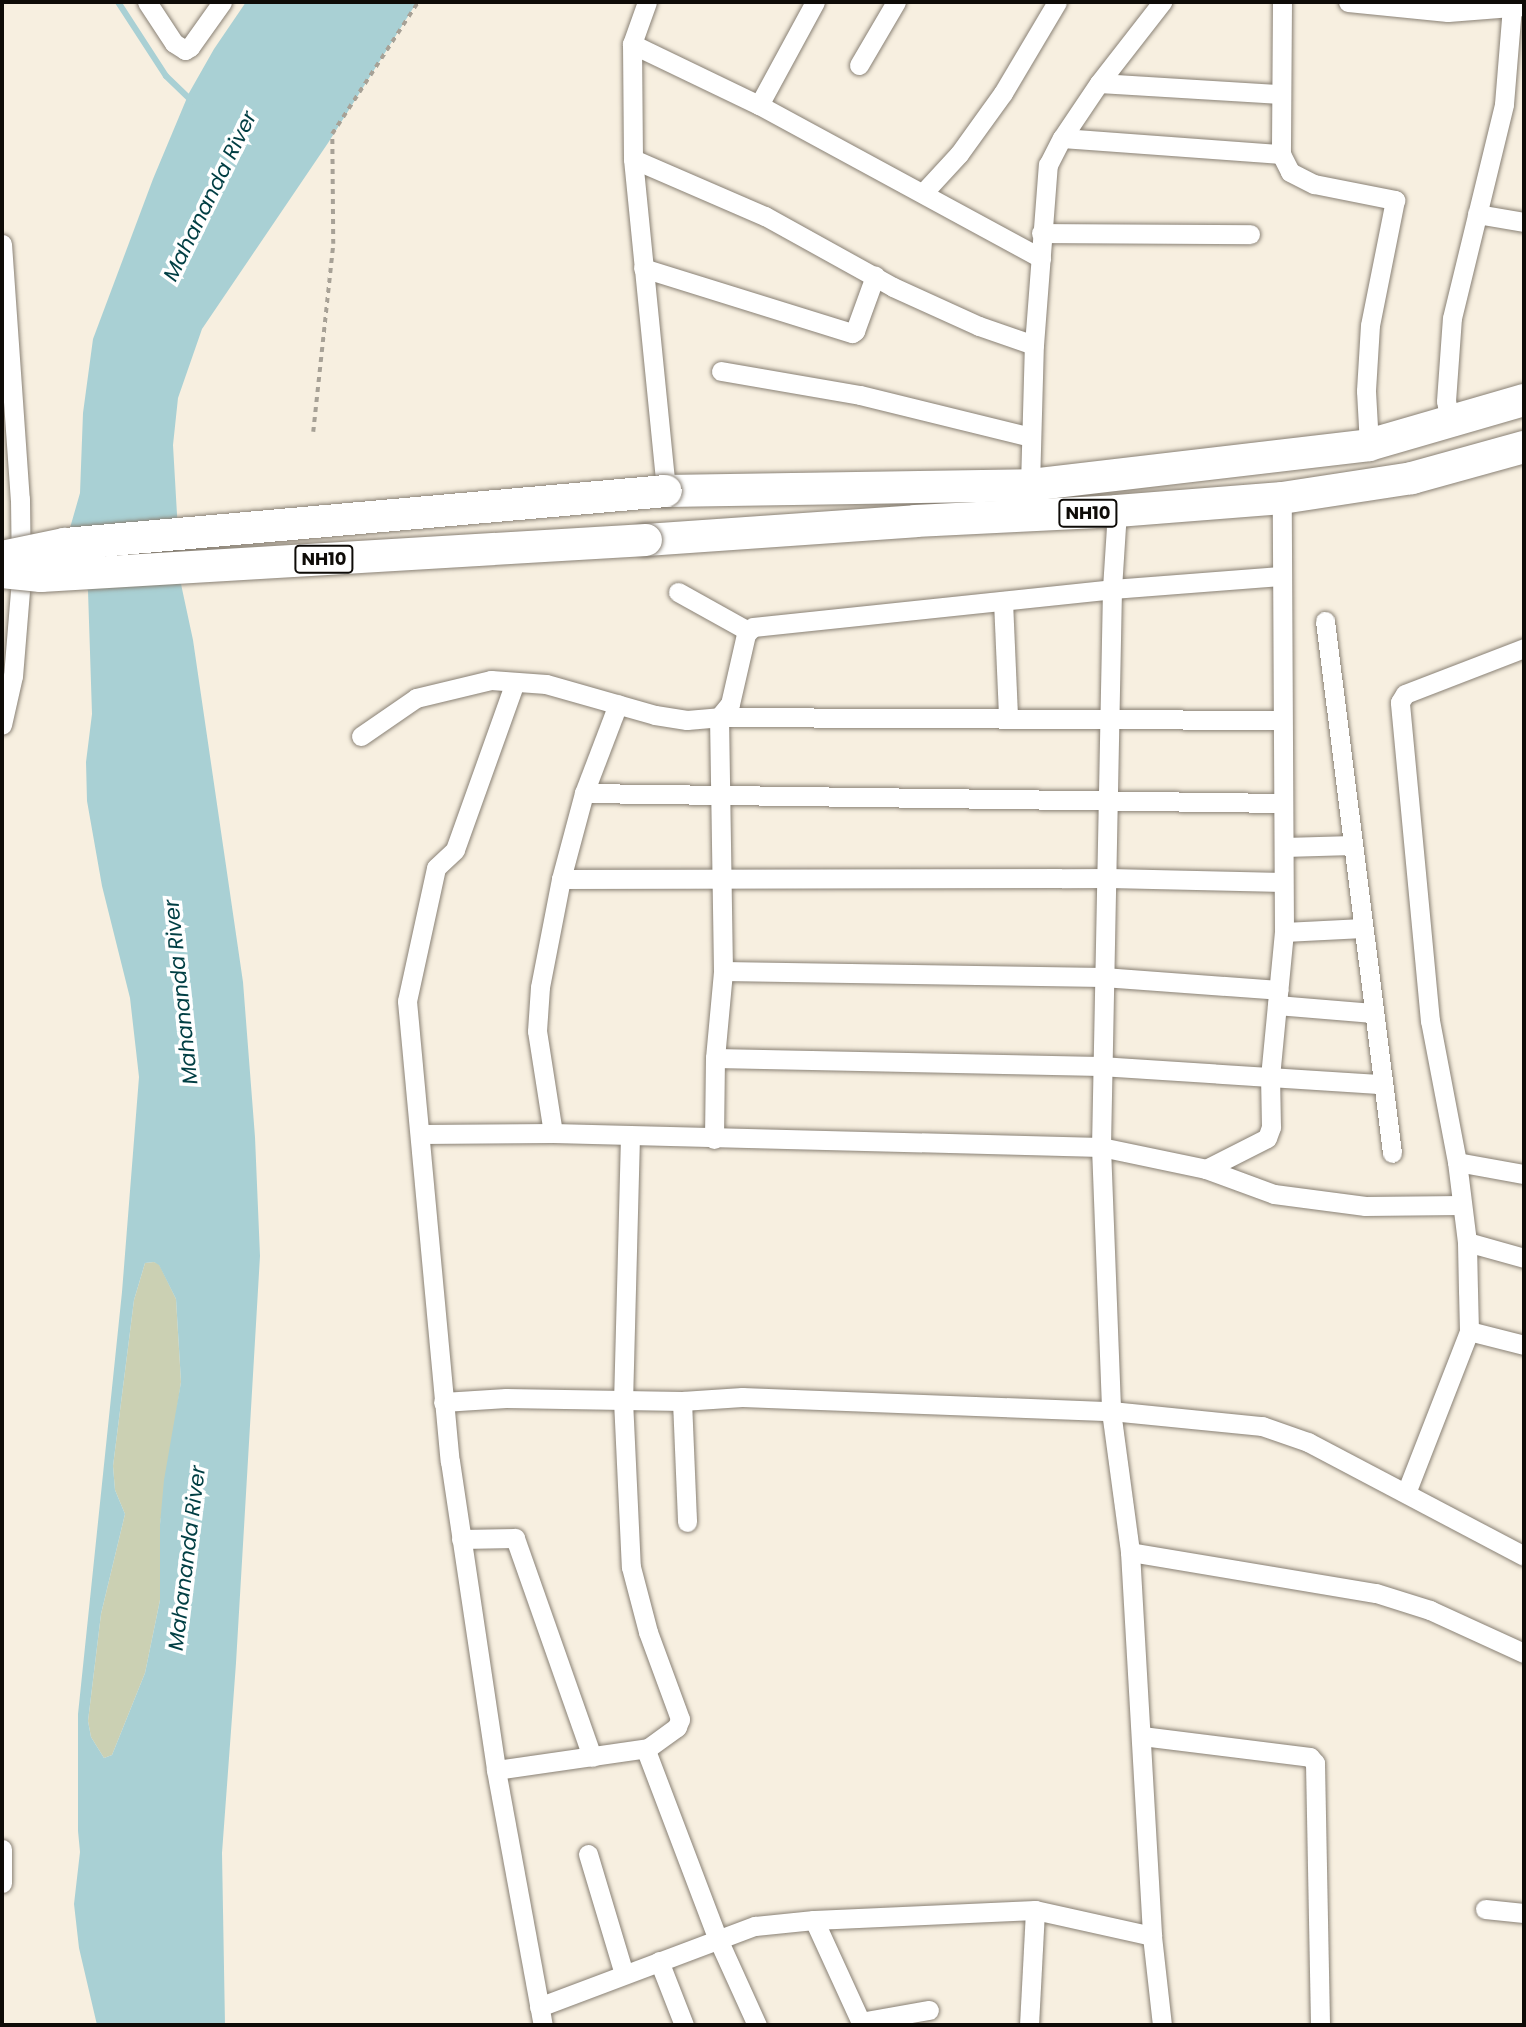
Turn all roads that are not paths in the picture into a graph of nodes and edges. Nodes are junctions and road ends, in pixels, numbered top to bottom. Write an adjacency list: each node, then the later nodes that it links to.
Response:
1 (147, 2): 2 (street)
2 (222, 2)
3 (647, 2): 11 (street)
4 (815, 2): 15 (street)
5 (896, 2): 12 (street)
6 (1057, 2): 19 (street)
7 (1162, 2): 13 (street)
8 (1282, 2): 14 (street)
9 (1348, 2): 10 (street)
10 (1518, 7): 20 (street)
11 (632, 44): 15 (street); 18 (street)
12 (859, 65)
13 (1099, 83): 14 (street); 16 (street)
14 (1281, 94): 17 (street)
15 (759, 105): 19 (street)
16 (1062, 138): 17 (street); 22 (street)
17 (1281, 154): 34 (street)
18 (633, 159): 26 (street); 27 (street)
19 (923, 193): 25 (street)
20 (1477, 214): 21 (street); 32 (street)
21 (1524, 222)
22 (1041, 233): 23 (street); 25 (street)
23 (1250, 234)
24 (2, 244): 28 (street)
25 (1041, 258): 29 (street)
26 (643, 268): 27 (street); 37 (street)
27 (875, 276): 29 (street)
28 (5, 340): 39 (street)
29 (1034, 345): 33 (street)
30 (721, 371): 33 (street)
31 (1524, 400): 32 (highway)
32 (1450, 423): 34 (highway)
33 (1031, 437): 36 (street)
34 (1369, 445): 36 (highway)
35 (1524, 447): 38 (highway, NH10)
36 (1030, 485): 37 (highway)
37 (666, 491): 41 (highway, bridge)
38 (1282, 498): 40 (highway, NH10); 43 (street)
39 (11, 499): 47 (street)
40 (1117, 511): 42 (highway, NH10, bridge); 44 (street)
41 (2, 557)
42 (2, 572)
43 (1280, 576): 44 (street); 56 (street)
44 (1112, 589): 46 (street); 55 (street)
45 (678, 592): 49 (street)
46 (1003, 601): 49 (street); 53 (street)
47 (11, 620): 57 (street)
48 (1325, 621): 63 (street)
49 (748, 631): 54 (street)
50 (1524, 648): 85 (street)
51 (515, 682): 52 (street); 58 (street); 80 (street)
52 (618, 704): 54 (street); 59 (street)
53 (1008, 716): 54 (street); 55 (street)
54 (719, 717): 60 (street)
55 (1110, 718): 56 (street); 61 (street)
56 (1281, 720): 62 (street)
57 (2, 725)
58 (361, 736)
59 (583, 793): 60 (street); 67 (street)
60 (719, 793): 61 (street); 65 (street)
61 (1109, 799): 62 (street); 66 (street)
62 (1282, 803): 64 (street)
63 (1353, 845): 64 (street); 69 (street)
64 (1284, 846): 68 (street)
65 (721, 878): 66 (street); 67 (street); 71 (street)
66 (1109, 878): 68 (street); 72 (street)
67 (561, 879): 79 (street)
68 (1283, 882): 70 (street)
69 (1363, 928): 70 (street); 74 (street)
70 (1284, 932): 73 (street)
71 (723, 971): 72 (street); 75 (street)
72 (1102, 976): 73 (street); 76 (street)
73 (1278, 997): 74 (street); 77 (street)
74 (1373, 1013): 78 (street)
75 (715, 1058): 76 (street); 82 (street)
76 (1100, 1066): 77 (street); 83 (street)
77 (1270, 1077): 78 (street); 86 (street)
78 (1382, 1084): 84 (street)
79 (554, 1133): 80 (street); 81 (street)
80 (421, 1135): 95 (street)
81 (630, 1136): 82 (street); 93 (street)
82 (714, 1139): 83 (street)
83 (1101, 1147): 86 (street); 96 (street)
84 (1392, 1153)
85 (1457, 1162): 87 (street); 88 (street)
86 (1206, 1169): 88 (street)
87 (1524, 1174)
88 (1462, 1205): 89 (street)
89 (1466, 1242): 90 (street); 91 (street)
90 (1524, 1258)
91 (1469, 1331): 92 (street); 97 (street)
92 (1524, 1345)
93 (623, 1400): 94 (street); 95 (street); 104 (street)
94 (682, 1401): 96 (street); 98 (street)
95 (443, 1402): 99 (street)
96 (1111, 1411): 97 (street); 100 (street)
97 (1406, 1493): 101 (street)
98 (687, 1522)
99 (461, 1539): 105 (street); 106 (street)
100 (1130, 1552): 102 (street); 103 (street)
101 (1524, 1556)
102 (1524, 1653)
103 (1142, 1736): 114 (street); 125 (street)
104 (648, 1748): 105 (street); 115 (street)
105 (592, 1756): 106 (street)
106 (496, 1770): 119 (street)
107 (2, 1849): 109 (street)
108 (588, 1854): 117 (street)
109 (2, 1884)
110 (1485, 1909): 112 (street)
111 (1035, 1910): 113 (street); 114 (street); 123 (street)
112 (1524, 1913)
113 (814, 1920): 115 (street); 120 (street)
114 (1152, 1936): 124 (street)
115 (717, 1937): 116 (street); 122 (street)
116 (659, 1961): 117 (street); 121 (street)
117 (624, 1974): 119 (street)
118 (929, 2010): 120 (street)
119 (541, 2016)
120 (861, 2024)
121 (684, 2025)
122 (757, 2025)
123 (1029, 2025)
124 (1162, 2025)
125 (1320, 2025)

